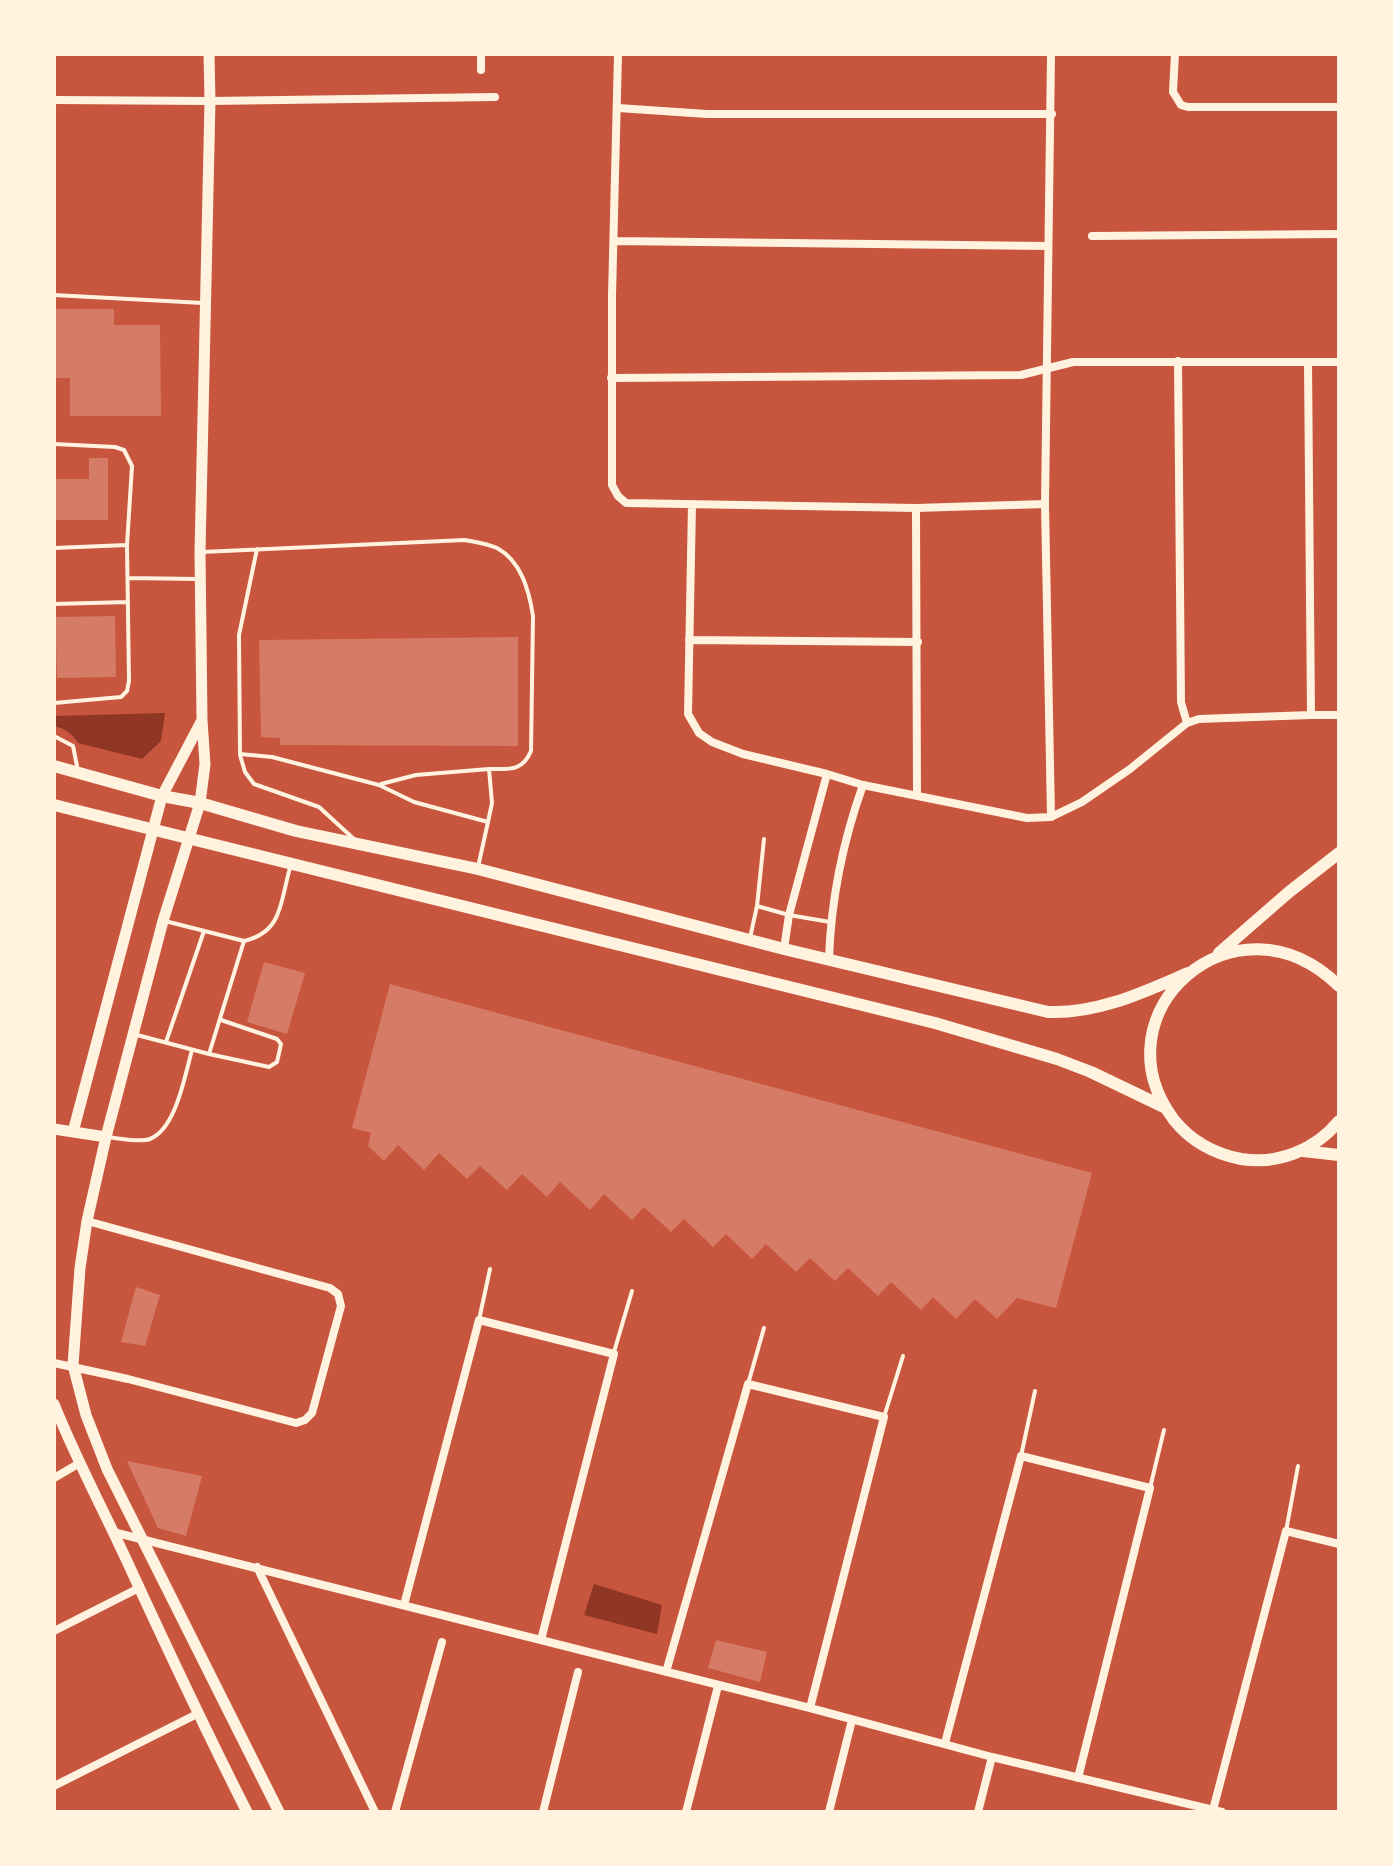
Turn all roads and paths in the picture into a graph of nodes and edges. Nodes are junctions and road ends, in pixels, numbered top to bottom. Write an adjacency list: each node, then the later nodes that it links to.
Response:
1 (209, 54): 9 (street)
2 (481, 54): 6 (street)
3 (618, 54): 11 (street)
4 (1051, 54): 12 (street)
5 (1175, 54): 10 (street)
6 (481, 70)
7 (495, 97): 9 (street)
8 (54, 100): 9 (street)
9 (210, 101): 18 (street)
10 (1339, 107)
11 (618, 108): 12 (street); 15 (street)
12 (1052, 114): 16 (street)
13 (1339, 234): 14 (street)
14 (1092, 236)
15 (614, 241): 16 (street); 23 (street)
16 (1047, 246): 22 (street)
17 (54, 295): 18 (lane)
18 (205, 303): 31 (street)
19 (1178, 361): 20 (street); 22 (street); 42 (street)
20 (1308, 362): 21 (street); 39 (street)
21 (1339, 362)
22 (1048, 369): 23 (street); 26 (street)
23 (611, 378): 25 (street)
24 (54, 444): 28 (lane)
25 (692, 504): 27 (street); 36 (street)
26 (1045, 504): 27 (street); 55 (street)
27 (916, 508): 37 (street)
28 (127, 545): 29 (lane); 32 (lane)
29 (54, 548)
30 (257, 549): 31 (lane); 44 (lane); 46 (lane)
31 (200, 552): 33 (street)
32 (128, 578): 33 (lane); 34 (lane)
33 (200, 579): 41 (street)
34 (128, 602): 35 (lane); 38 (lane)
35 (54, 604)
36 (689, 640): 37 (street); 48 (street)
37 (918, 642): 51 (street)
38 (54, 703)
39 (1311, 715): 40 (street); 42 (street)
40 (1339, 715)
41 (202, 720): 52 (street); 53 (street)
42 (1187, 723): 55 (street)
43 (54, 736): 47 (lane)
44 (240, 754): 49 (lane); 60 (lane)
45 (54, 766): 47 (main road)
46 (489, 769): 49 (lane); 56 (lane)
47 (78, 773): 52 (main road)
48 (827, 774): 50 (street); 65 (street)
49 (379, 785): 56 (lane)
50 (863, 785): 51 (street); 67 (street)
51 (917, 794): 55 (street)
52 (162, 796): 53 (main road); 57 (street)
53 (200, 803): 59 (street); 60 (main road)
54 (54, 805): 57 (main road)
55 (1051, 817)
56 (488, 822): 63 (lane)
57 (152, 831): 59 (main road); 84 (street)
58 (764, 839): 64 (lane)
59 (190, 840): 62 (main road); 66 (street)
60 (363, 847): 63 (main road)
61 (1339, 853): 72 (main road)
62 (291, 865): 69 (lane); 81 (main road)
63 (478, 869): 70 (main road)
64 (757, 906): 65 (lane); 70 (lane)
65 (789, 915): 67 (lane); 71 (street)
66 (163, 921): 68 (lane); 77 (street)
67 (830, 922): 73 (street)
68 (204, 931): 69 (lane); 78 (lane)
69 (244, 941): 76 (lane)
70 (750, 941): 71 (main road)
71 (784, 949): 73 (main road)
72 (1215, 956): 74 (main road); 75 (main road)
73 (829, 959): 74 (main road)
74 (1188, 973): 81 (main road)
75 (1339, 986)
76 (221, 1020): 80 (lane); 80 (lane)
77 (133, 1035): 78 (lane); 85 (street)
78 (166, 1042): 79 (lane)
79 (192, 1050): 80 (lane); 85 (lane)
80 (209, 1054)
81 (1166, 1108): 86 (main road)
82 (1339, 1121): 86 (main road)
83 (54, 1129): 84 (street)
84 (73, 1132): 85 (street)
85 (106, 1137): 88 (street)
86 (1303, 1151): 87 (main road)
87 (1339, 1155)
88 (87, 1221): 96 (street); 96 (street)
89 (490, 1269): 91 (lane)
90 (632, 1291): 93 (lane)
91 (479, 1320): 93 (street); 113 (street)
92 (764, 1328): 97 (lane)
93 (614, 1354): 115 (street)
94 (903, 1356): 100 (lane)
95 (54, 1363): 96 (street)
96 (73, 1365): 109 (street)
97 (748, 1384): 100 (street); 118 (street)
98 (1035, 1391): 102 (lane)
99 (54, 1404): 103 (street)
100 (884, 1417): 120 (street)
101 (1164, 1430): 106 (lane)
102 (1021, 1456): 106 (street); 123 (street)
103 (78, 1464): 105 (street); 108 (street)
104 (1298, 1466): 107 (lane)
105 (54, 1478)
106 (1150, 1488): 125 (street)
107 (1286, 1531): 110 (street); 127 (street)
108 (113, 1532): 109 (street); 112 (street)
109 (143, 1540): 111 (street); 129 (street)
110 (1339, 1544)
111 (257, 1567): 113 (street); 130 (street)
112 (139, 1588): 114 (street); 121 (street)
113 (404, 1605): 115 (street)
114 (54, 1631)
115 (541, 1640): 118 (street)
116 (442, 1642): 131 (street)
117 (578, 1672): 132 (street)
118 (666, 1672): 119 (street)
119 (718, 1686): 120 (street); 133 (street)
120 (810, 1708): 122 (street)
121 (197, 1714): 126 (street); 128 (street)
122 (852, 1720): 123 (street); 134 (street)
123 (945, 1743): 124 (street)
124 (992, 1757): 125 (street); 135 (street)
125 (1078, 1778): 127 (street)
126 (54, 1786)
127 (1217, 1811)
128 (247, 1812)
129 (279, 1812)
130 (375, 1812)
131 (395, 1812)
132 (543, 1812)
133 (686, 1812)
134 (829, 1812)
135 (978, 1812)

